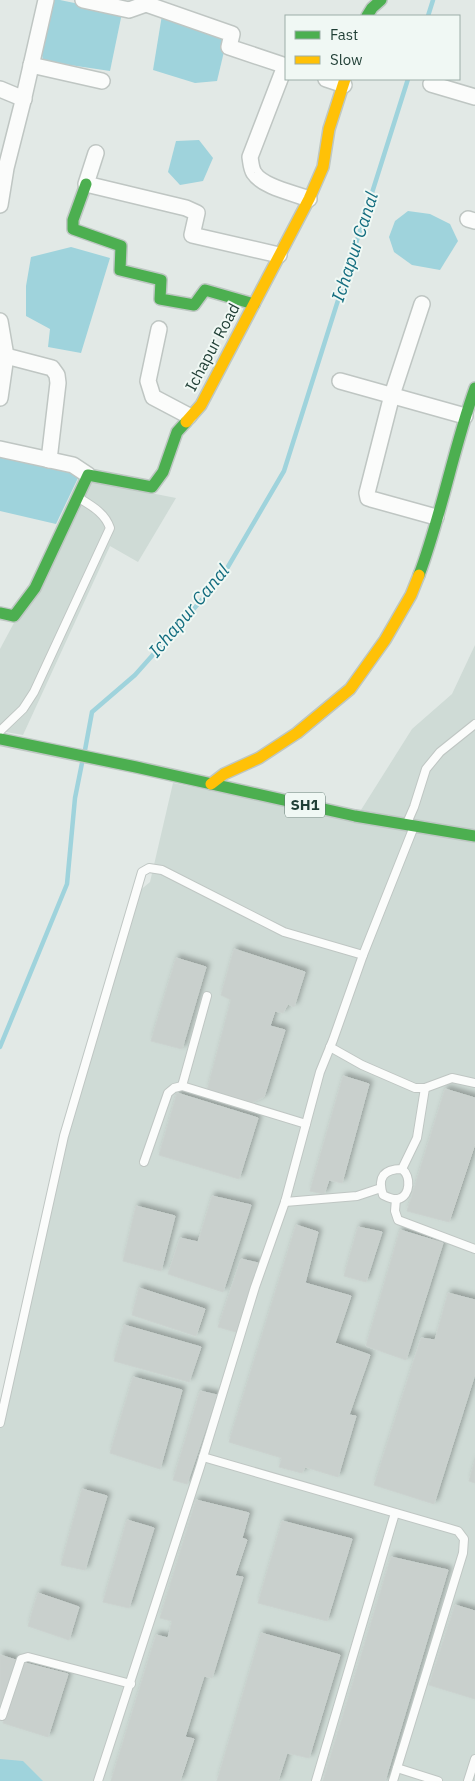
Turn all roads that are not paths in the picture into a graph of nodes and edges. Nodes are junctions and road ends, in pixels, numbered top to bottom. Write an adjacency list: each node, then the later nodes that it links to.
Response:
1 (46, 0): 5 (street)
2 (83, 0): 6 (street)
3 (380, 0): 4 (street)
4 (368, 15)
5 (31, 66): 9 (street); 14 (street)
6 (285, 66)
7 (285, 69): 17 (street)
8 (332, 80): 10 (street)
9 (102, 81)
10 (345, 82): 17 (street, Ichapur Road)
11 (431, 84): 13 (street)
12 (0, 89): 14 (street)
13 (475, 97)
14 (24, 99): 18 (street)
15 (96, 153): 16 (street)
16 (86, 184): 19 (street); 20 (street)
17 (309, 199): 19 (street, Ichapur Road)
18 (0, 205)
19 (279, 255): 20 (street, Ichapur Road)
20 (254, 304): 29 (street, Ichapur Road)
21 (422, 304): 27 (street)
22 (0, 321): 24 (street)
23 (159, 329): 29 (street)
24 (6, 356): 28 (street); 32 (street)
25 (340, 381): 27 (street)
26 (475, 388): 30 (street)
27 (392, 396): 30 (street); 35 (street)
28 (0, 398)
29 (189, 416): 33 (street, Ichapur Road)
30 (465, 416): 35 (street)
31 (0, 449): 32 (street)
32 (49, 460): 33 (street)
33 (88, 474): 34 (street)
34 (77, 497): 36 (street); 38 (lane)
35 (436, 517): 40 (street)
36 (0, 613)
37 (475, 724): 41 (lane)
38 (0, 731)
39 (0, 739): 40 (street, SH1)
40 (211, 784): 41 (street, SH1)
41 (411, 825): 42 (street, SH1); 43 (lane)
42 (475, 836)
43 (363, 955): 45 (lane); 56 (lane)
44 (208, 996): 47 (lane)
45 (330, 1048): 48 (lane); 49 (lane)
46 (475, 1083): 48 (lane)
47 (182, 1086): 49 (lane); 50 (lane)
48 (425, 1088): 51 (lane)
49 (306, 1124): 54 (lane)
50 (144, 1162)
51 (402, 1169): 52 (lane); 53 (lane)
52 (381, 1188): 53 (lane); 54 (lane)
53 (396, 1199): 55 (lane)
54 (285, 1202): 57 (lane)
55 (475, 1249)
56 (0, 1423)
57 (203, 1457): 58 (lane); 59 (lane)
58 (395, 1513): 62 (lane); 64 (lane)
59 (131, 1684): 60 (lane); 63 (lane)
60 (2, 1716)
61 (475, 1758): 67 (lane)
62 (396, 1768): 65 (lane); 66 (lane)
63 (98, 1781)
64 (316, 1781)
65 (393, 1781)
66 (438, 1781)
67 (468, 1781)

